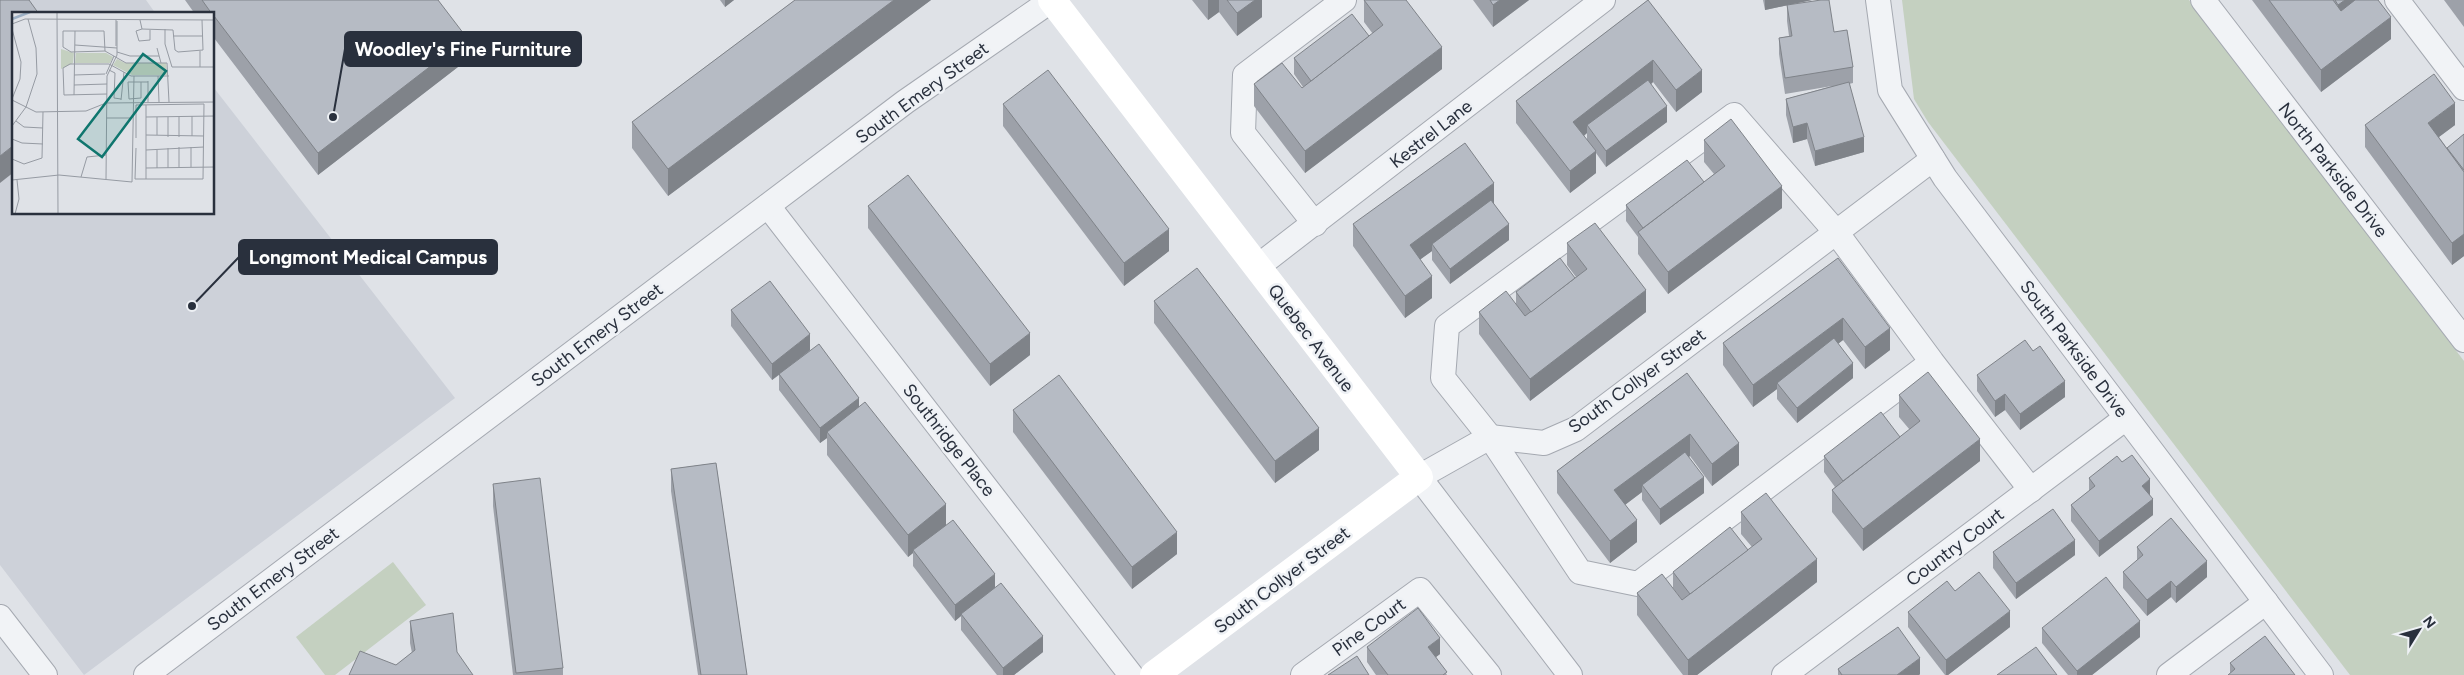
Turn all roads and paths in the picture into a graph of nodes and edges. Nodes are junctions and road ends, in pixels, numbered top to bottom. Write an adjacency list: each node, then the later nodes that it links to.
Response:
1 (1052, 0): 9 (street, South Emery Street); 12 (street, Quebec Avenue)
2 (1344, 0): 10 (street)
3 (1603, 0): 10 (street, Kestrel Lane)
4 (1878, 0): 8 (street, South Parkside Drive)
5 (2202, 0): 13 (street, North Parkside Drive)
6 (2397, 0): 7 (street)
7 (2464, 88)
8 (1932, 159): 11 (street, South Collyer Street); 15 (street, South Parkside Drive)
9 (768, 206): 22 (street, South Emery Street); 23 (street, Southridge Place)
10 (1315, 224): 12 (street, Kestrel Lane)
11 (1836, 232): 14 (street); 16 (street, South Collyer Street); 16 (street)
12 (1257, 266): 17 (street, Quebec Avenue)
13 (2464, 340)
14 (1932, 362): 16 (street); 18 (street)
15 (2126, 418): 18 (street, Country Court); 19 (street, South Parkside Drive)
16 (1490, 437): 17 (street, South Collyer Street)
17 (1419, 477): 24 (street, South Collyer Street); 27 (street, Quebec Avenue)
18 (2031, 490): 28 (street, Country Court)
19 (2266, 602): 29 (street); 30 (street, South Parkside Drive)
20 (0, 617): 21 (street)
21 (44, 675)
22 (146, 675)
23 (1131, 675)
24 (1154, 675)
25 (1303, 675): 26 (street, Pine Court)
26 (1489, 675)
27 (1570, 675)
28 (1784, 675)
29 (2169, 675)
30 (2321, 675)

